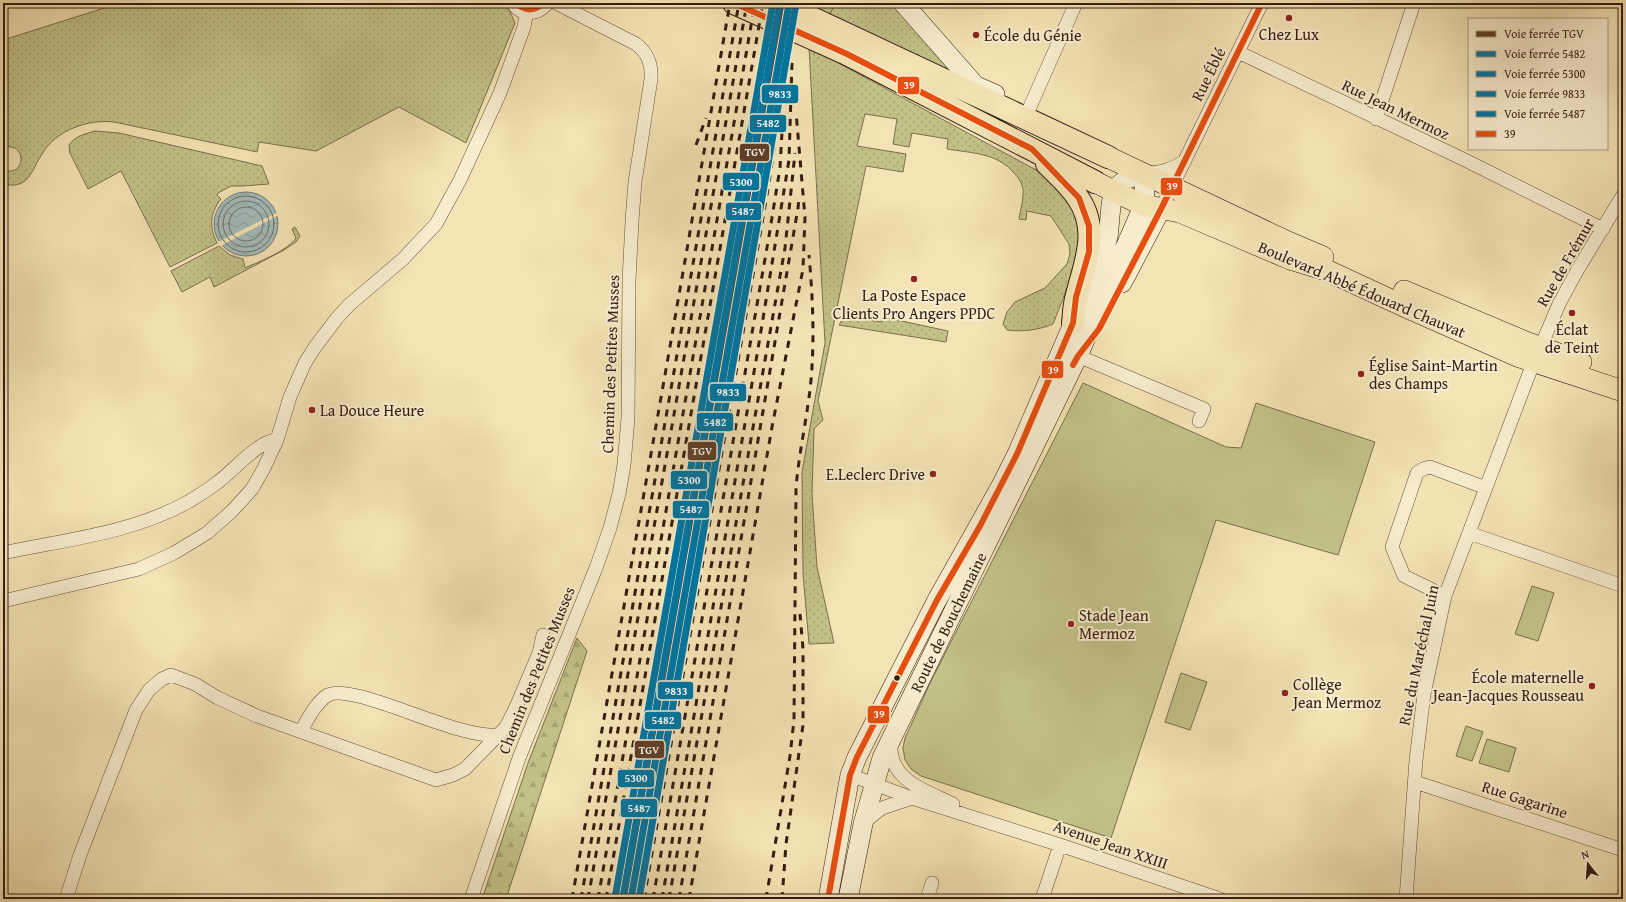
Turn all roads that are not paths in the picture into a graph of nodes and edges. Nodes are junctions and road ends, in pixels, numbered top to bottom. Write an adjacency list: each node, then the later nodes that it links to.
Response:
1 (556, 3): 51 (street, Chemin des Petites Musses)
2 (734, 3): 12 (highway)
3 (780, 3): 13 (highway)
4 (903, 3): 10 (street)
5 (1076, 3): 10 (street)
6 (1262, 3): 9 (street, Rue Éblé)
7 (1414, 3): 11 (street)
8 (529, 5): 28 (street)
9 (1238, 52): 11 (street, Rue Jean Mermoz); 14 (street, Rue Éblé)
10 (1029, 109): 13 (street)
11 (1376, 119): 21 (street, Rue Jean Mermoz)
12 (1032, 149): 17 (highway); 22 (highway)
13 (1108, 157): 15 (main road)
14 (1185, 161): 15 (street); 16 (street, Rue Éblé)
15 (1143, 174): 16 (main road); 17 (street); 19 (street, Route de Bouchemaine)
16 (1172, 187): 19 (street, Rue Éblé); 20 (main road)
17 (1107, 191): 19 (main road); 22 (street, Route de Bouchemaine)
18 (1623, 195): 21 (street, Rue de Frémur)
19 (1152, 207): 20 (main road); 24 (street, Route de Bouchemaine)
20 (1194, 207): 23 (main road, Boulevard Abbé Édouard Chauvat)
21 (1603, 229): 23 (street, Rue de Frémur)
22 (1073, 323): 41 (street, Route de Bouchemaine)
23 (1537, 354): 25 (main road); 26 (main road); 31 (street, Rue du Maréchal Juin)
24 (1078, 356): 27 (street); 40 (street, Route de Bouchemaine)
25 (1623, 376)
26 (1623, 391)
27 (1198, 421)
28 (277, 440): 29 (street); 30 (street)
29 (246, 456): 30 (street); 33 (street)
30 (266, 463): 36 (street)
31 (1486, 488): 32 (street, Rue du Maréchal Juin); 35 (street)
32 (1469, 533): 34 (street); 35 (street, Rue du Maréchal Juin)
33 (3, 553)
34 (1623, 586)
35 (1446, 596): 42 (street, Rue du Maréchal Juin)
36 (3, 601)
37 (543, 635): 39 (street)
38 (301, 732): 39 (street); 39 (street); 50 (street)
39 (497, 735)
40 (891, 737): 43 (street, Route de Bouchemaine); 45 (street, Avenue Jean XXIII)
41 (850, 775): 43 (street, Avenue Jean XXIII); 52 (street, Route de Bouchemaine)
42 (1415, 782): 48 (street, Rue Gagarine); 57 (street, Rue du Maréchal Juin)
43 (873, 784): 44 (street, Avenue Jean XXIII); 46 (street, Route de Bouchemaine)
44 (912, 798): 45 (street, Avenue Jean XXIII); 46 (street)
45 (991, 823): 47 (street, Avenue Jean XXIII)
46 (863, 824): 53 (street, Route de Bouchemaine)
47 (1060, 845): 55 (street); 56 (street, Avenue Jean XXIII)
48 (1623, 850)
49 (932, 883): 54 (street)
50 (66, 899)
51 (470, 899)
52 (828, 899)
53 (848, 899)
54 (927, 899)
55 (1042, 899)
56 (1220, 899)
57 (1406, 899)

